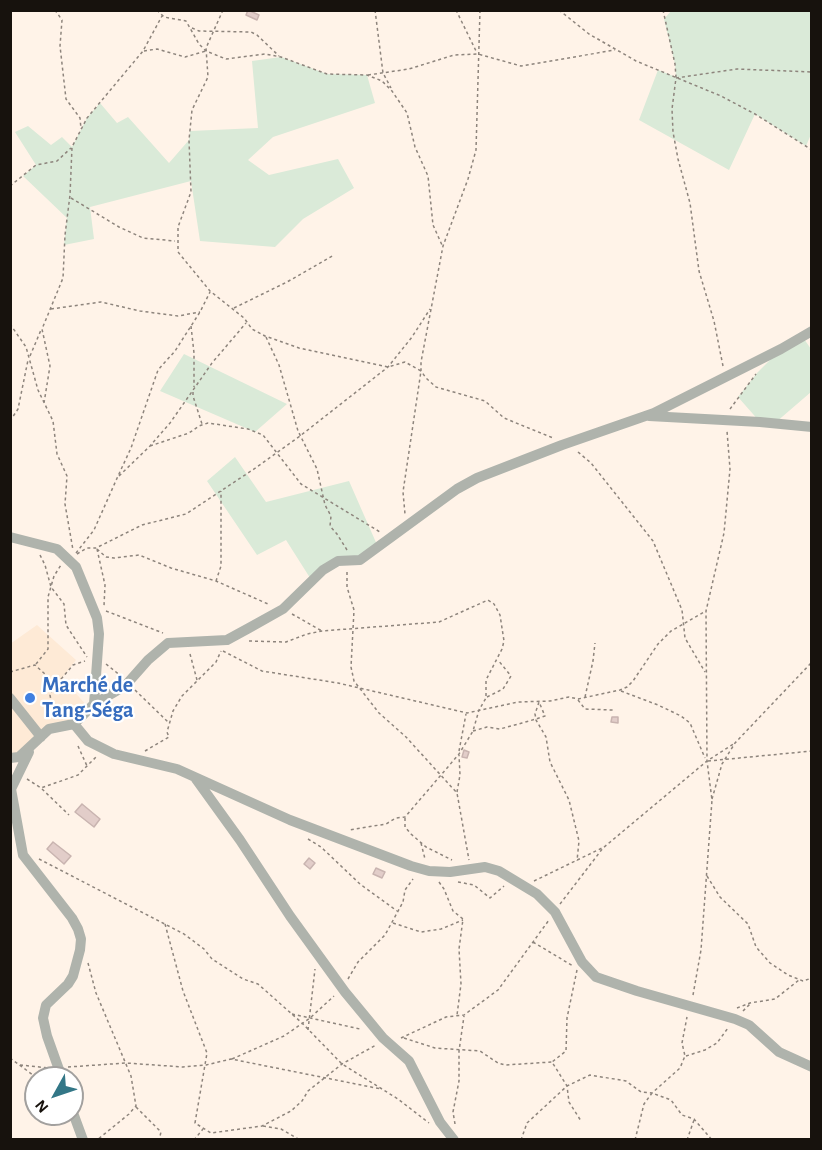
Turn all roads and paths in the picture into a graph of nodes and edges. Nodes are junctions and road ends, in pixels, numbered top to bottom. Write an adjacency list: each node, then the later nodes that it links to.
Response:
1 (54, 10): 22 (path)
2 (157, 10): 9 (path)
3 (223, 10): 11 (path)
4 (375, 10): 18 (path)
5 (456, 10): 15 (path)
6 (480, 10): 15 (path)
7 (559, 10): 12 (path)
8 (663, 10): 20 (path)
9 (162, 16): 10 (path); 13 (path)
10 (191, 27): 11 (path); 14 (path)
11 (213, 31): 14 (path); 16 (path)
12 (616, 50): 15 (path); 20 (path)
13 (143, 51): 14 (path); 22 (path)
14 (206, 51): 16 (path); 27 (path)
15 (478, 54): 18 (path); 28 (path)
16 (281, 57): 19 (path)
17 (812, 72): 20 (path)
18 (383, 73): 19 (path); 21 (path)
19 (367, 75): 21 (path)
20 (676, 78): 24 (path); 45 (path)
21 (392, 91): 28 (path)
22 (82, 130): 23 (path)
23 (72, 147): 25 (path); 26 (path)
24 (812, 150)
25 (10, 186)
26 (70, 197): 27 (path); 32 (path)
27 (177, 241): 30 (path)
28 (443, 246): 31 (path)
29 (334, 255): 33 (path)
30 (210, 291): 33 (path); 34 (path)
31 (431, 306): 42 (path); 43 (path)
32 (50, 309): 34 (path); 38 (path)
33 (233, 309): 35 (path)
34 (200, 312): 37 (path)
35 (247, 322): 40 (path); 46 (path)
36 (10, 324): 41 (path)
37 (191, 326): 46 (path); 57 (path)
38 (42, 329): 41 (path); 47 (path)
39 (812, 331): 45 (street)
40 (265, 336): 42 (path); 53 (path)
41 (29, 357): 47 (path); 50 (path)
42 (388, 367): 43 (path); 53 (path)
43 (421, 371): 54 (path); 60 (path)
44 (757, 374): 49 (path)
45 (719, 381): 48 (street)
46 (194, 389): 51 (path); 55 (path)
47 (44, 403): 62 (path)
48 (646, 416): 49 (street); 54 (street)
49 (726, 420): 52 (street); 72 (path)
50 (10, 421)
51 (202, 425): 55 (path); 56 (path)
52 (812, 427)
53 (300, 436): 56 (path); 59 (path)
54 (568, 443): 60 (street); 73 (path)
55 (150, 446): 57 (path)
56 (277, 453): 58 (path); 59 (path)
57 (118, 476): 66 (path)
58 (221, 491): 65 (path); 69 (path)
59 (323, 497): 61 (path); 68 (path)
60 (406, 527): 68 (street)
61 (380, 532)
62 (69, 533): 66 (path); 66 (path)
63 (10, 537): 64 (street)
64 (33, 544): 66 (street); 70 (path)
65 (96, 548): 66 (path); 69 (path); 76 (path)
66 (69, 555): 70 (path); 95 (street)
67 (346, 560): 68 (street); 71 (street); 74 (path)
68 (360, 560)
69 (216, 581): 71 (path)
70 (51, 587): 83 (path); 85 (path)
71 (283, 609): 75 (path); 77 (street)
72 (706, 611): 73 (path); 86 (path)
73 (683, 623): 86 (path); 89 (path)
74 (354, 628): 75 (path); 82 (path); 88 (path)
75 (322, 631): 79 (path)
76 (166, 634)
77 (208, 640): 78 (street); 81 (path)
78 (187, 641): 87 (path); 95 (street)
79 (250, 641)
80 (595, 643): 92 (path)
81 (222, 650): 87 (path); 88 (path)
82 (497, 659): 91 (path); 91 (path)
83 (90, 660)
84 (812, 663): 103 (path)
85 (35, 665)
86 (705, 673): 110 (path)
87 (197, 680): 109 (path)
88 (359, 688): 98 (path); 113 (path)
89 (620, 690): 92 (path); 110 (path)
90 (10, 698): 102 (street)
91 (486, 698): 96 (path)
92 (585, 698): 93 (path)
93 (578, 699): 94 (path); 97 (path)
94 (539, 702): 96 (path); 99 (path); 99 (path)
95 (94, 704): 100 (street)
96 (479, 710): 98 (path); 101 (path)
97 (613, 710)
98 (467, 713): 107 (path)
99 (536, 719): 101 (path); 126 (path)
100 (74, 724): 102 (street); 105 (street)
101 (473, 731): 107 (path)
102 (41, 737): 104 (street)
103 (735, 743): 110 (path); 111 (path)
104 (31, 746): 108 (street); 112 (street)
105 (105, 749): 109 (street); 115 (path)
106 (812, 751): 111 (path)
107 (459, 754): 113 (path); 116 (path)
108 (10, 758)
109 (128, 758): 114 (street)
110 (707, 761): 111 (path); 117 (path); 123 (path)
111 (724, 761): 117 (path)
112 (18, 773): 115 (path); 124 (street)
113 (441, 774): 116 (path); 119 (path)
114 (194, 777): 127 (street); 140 (street)
115 (41, 788): 118 (path)
116 (457, 793): 128 (path)
117 (712, 800): 130 (path)
118 (69, 815)
119 (405, 817): 120 (path); 122 (path)
120 (346, 831)
121 (304, 837): 134 (path)
122 (421, 843): 125 (path); 127 (path)
123 (603, 848): 126 (path); 135 (path)
124 (23, 851): 138 (path); 170 (street)
125 (452, 860)
126 (577, 861): 133 (path)
127 (420, 869): 129 (street); 134 (path)
128 (473, 869): 129 (street); 131 (street)
129 (432, 872): 136 (path)
130 (706, 875): 145 (path); 148 (path)
131 (512, 878): 132 (path); 133 (street)
132 (453, 879)
133 (522, 885): 135 (street)
134 (398, 912): 137 (path)
135 (555, 912): 139 (path); 141 (street)
136 (463, 919): 137 (path); 152 (path)
137 (392, 922): 146 (path)
138 (165, 924): 149 (path); 168 (path)
139 (533, 942): 143 (path); 151 (path)
140 (317, 953): 146 (street); 153 (path)
141 (577, 955): 143 (path); 148 (street)
142 (87, 961): 165 (path)
143 (578, 969): 164 (path)
144 (812, 978): 145 (path)
145 (800, 980): 147 (path)
146 (343, 989): 153 (path); 157 (street)
147 (750, 1003): 150 (path); 154 (path)
148 (690, 1008): 150 (street); 161 (path)
149 (291, 1014): 153 (path); 155 (path)
150 (718, 1014): 154 (street)
151 (465, 1015): 152 (path); 160 (path)
152 (457, 1016): 158 (path)
153 (310, 1018): 155 (path); 156 (path); 157 (path)
154 (735, 1019): 161 (path); 171 (street)
155 (302, 1023): 156 (path); 163 (path)
156 (308, 1030): 166 (path)
157 (376, 1031): 159 (street)
158 (404, 1038): 159 (path); 160 (path)
159 (387, 1042): 166 (path); 184 (street)
160 (459, 1051): 164 (path); 184 (path)
161 (685, 1056): 177 (path)
162 (10, 1058): 167 (path)
163 (231, 1059): 168 (path); 174 (path)
164 (552, 1062): 175 (path)
165 (126, 1063): 168 (path); 173 (path); 178 (path)
166 (342, 1064): 174 (path); 176 (path)
167 (20, 1065): 169 (path); 172 (path)
168 (206, 1065): 183 (path)
169 (25, 1066)
170 (58, 1066)
171 (812, 1066)
172 (24, 1068)
173 (84, 1069)
174 (324, 1077): 176 (path); 182 (path)
175 (567, 1086): 177 (path); 180 (path); 189 (path)
176 (382, 1089): 181 (path)
177 (652, 1093): 179 (path); 190 (path)
178 (136, 1106): 185 (path); 186 (path)
179 (694, 1119): 191 (path); 192 (path)
180 (581, 1120)
181 (431, 1124)
182 (262, 1126): 183 (path); 188 (path)
183 (204, 1129): 187 (path)
184 (455, 1135)
185 (97, 1140)
186 (159, 1140)
187 (194, 1140)
188 (300, 1140)
189 (521, 1140)
190 (635, 1140)
191 (687, 1140)
192 (712, 1140)

